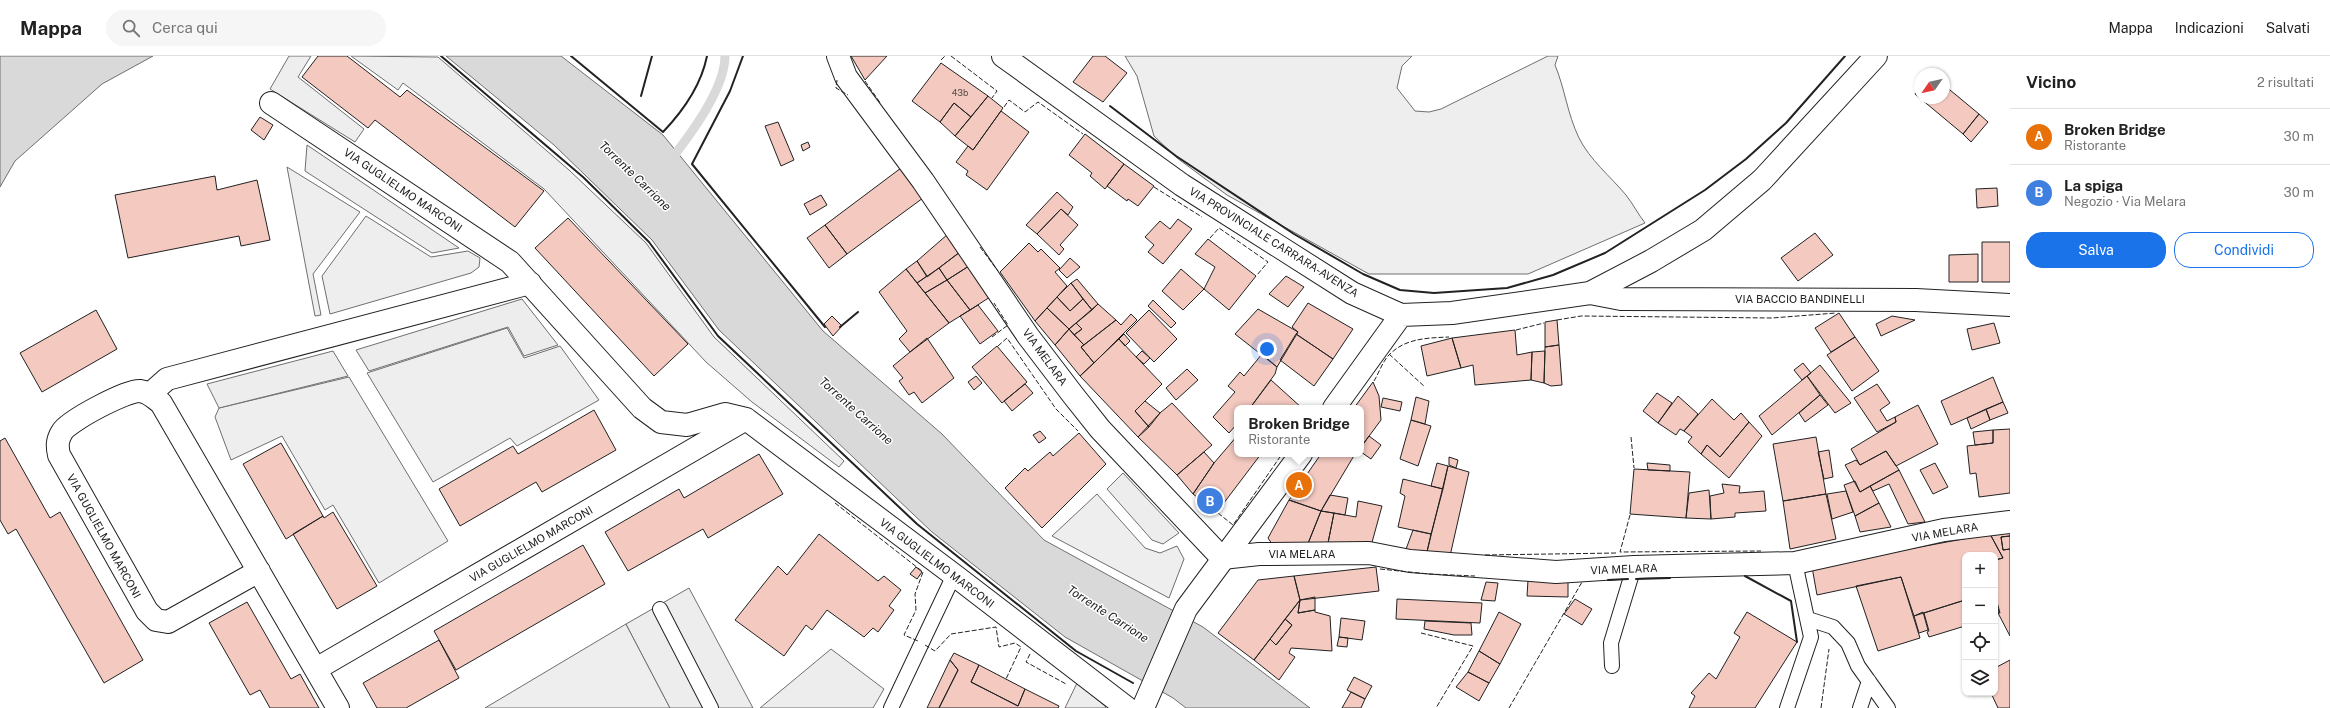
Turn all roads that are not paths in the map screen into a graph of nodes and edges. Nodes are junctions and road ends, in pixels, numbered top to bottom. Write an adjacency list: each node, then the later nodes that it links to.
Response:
1 (838, 56): 14 (street, VIA MELARA)
2 (1003, 56): 8 (street, VIA PROVINCIALE CARRARA-AVENZA)
3 (1876, 56): 6 (street, VIA PROVINCIALE CARRARA-AVENZA)
4 (271, 103): 5 (street, VIA GUGLIELMO MARCONI)
5 (530, 282): 9 (street); 11 (street, VIA GUGLIELMO MARCONI)
6 (1590, 293): 7 (street, VIA BACCIO BANDINELLI); 8 (street, VIA PROVINCIALE CARRARA-AVENZA)
7 (2010, 305)
8 (1401, 315): 10 (street)
9 (150, 394): 17 (street); 17 (street, VIA GUGLIELMO MARCONI)
10 (1336, 405)
11 (746, 419): 18 (street, VIA GUGLIELMO MARCONI); 22 (street, VIA GUGLIELMO MARCONI)
12 (1299, 457): 14 (street)
13 (2010, 522): 15 (street, VIA MELARA)
14 (1222, 558): 16 (street, VIA MELARA); 24 (street)
15 (1795, 563): 16 (street, VIA MELARA); 20 (lane)
16 (1634, 567): 21 (lane)
17 (259, 571): 22 (street)
18 (954, 575): 27 (lane); 28 (street, VIA GUGLIELMO MARCONI)
19 (660, 609): 26 (lane)
20 (1808, 619): 23 (lane); 29 (lane)
21 (1612, 666)
22 (316, 669): 25 (street)
23 (1869, 681): 30 (lane); 31 (lane)
24 (1146, 701)
25 (338, 708)
26 (711, 708)
27 (891, 708)
28 (1127, 708)
29 (1787, 708)
30 (1860, 708)
31 (1888, 708)

